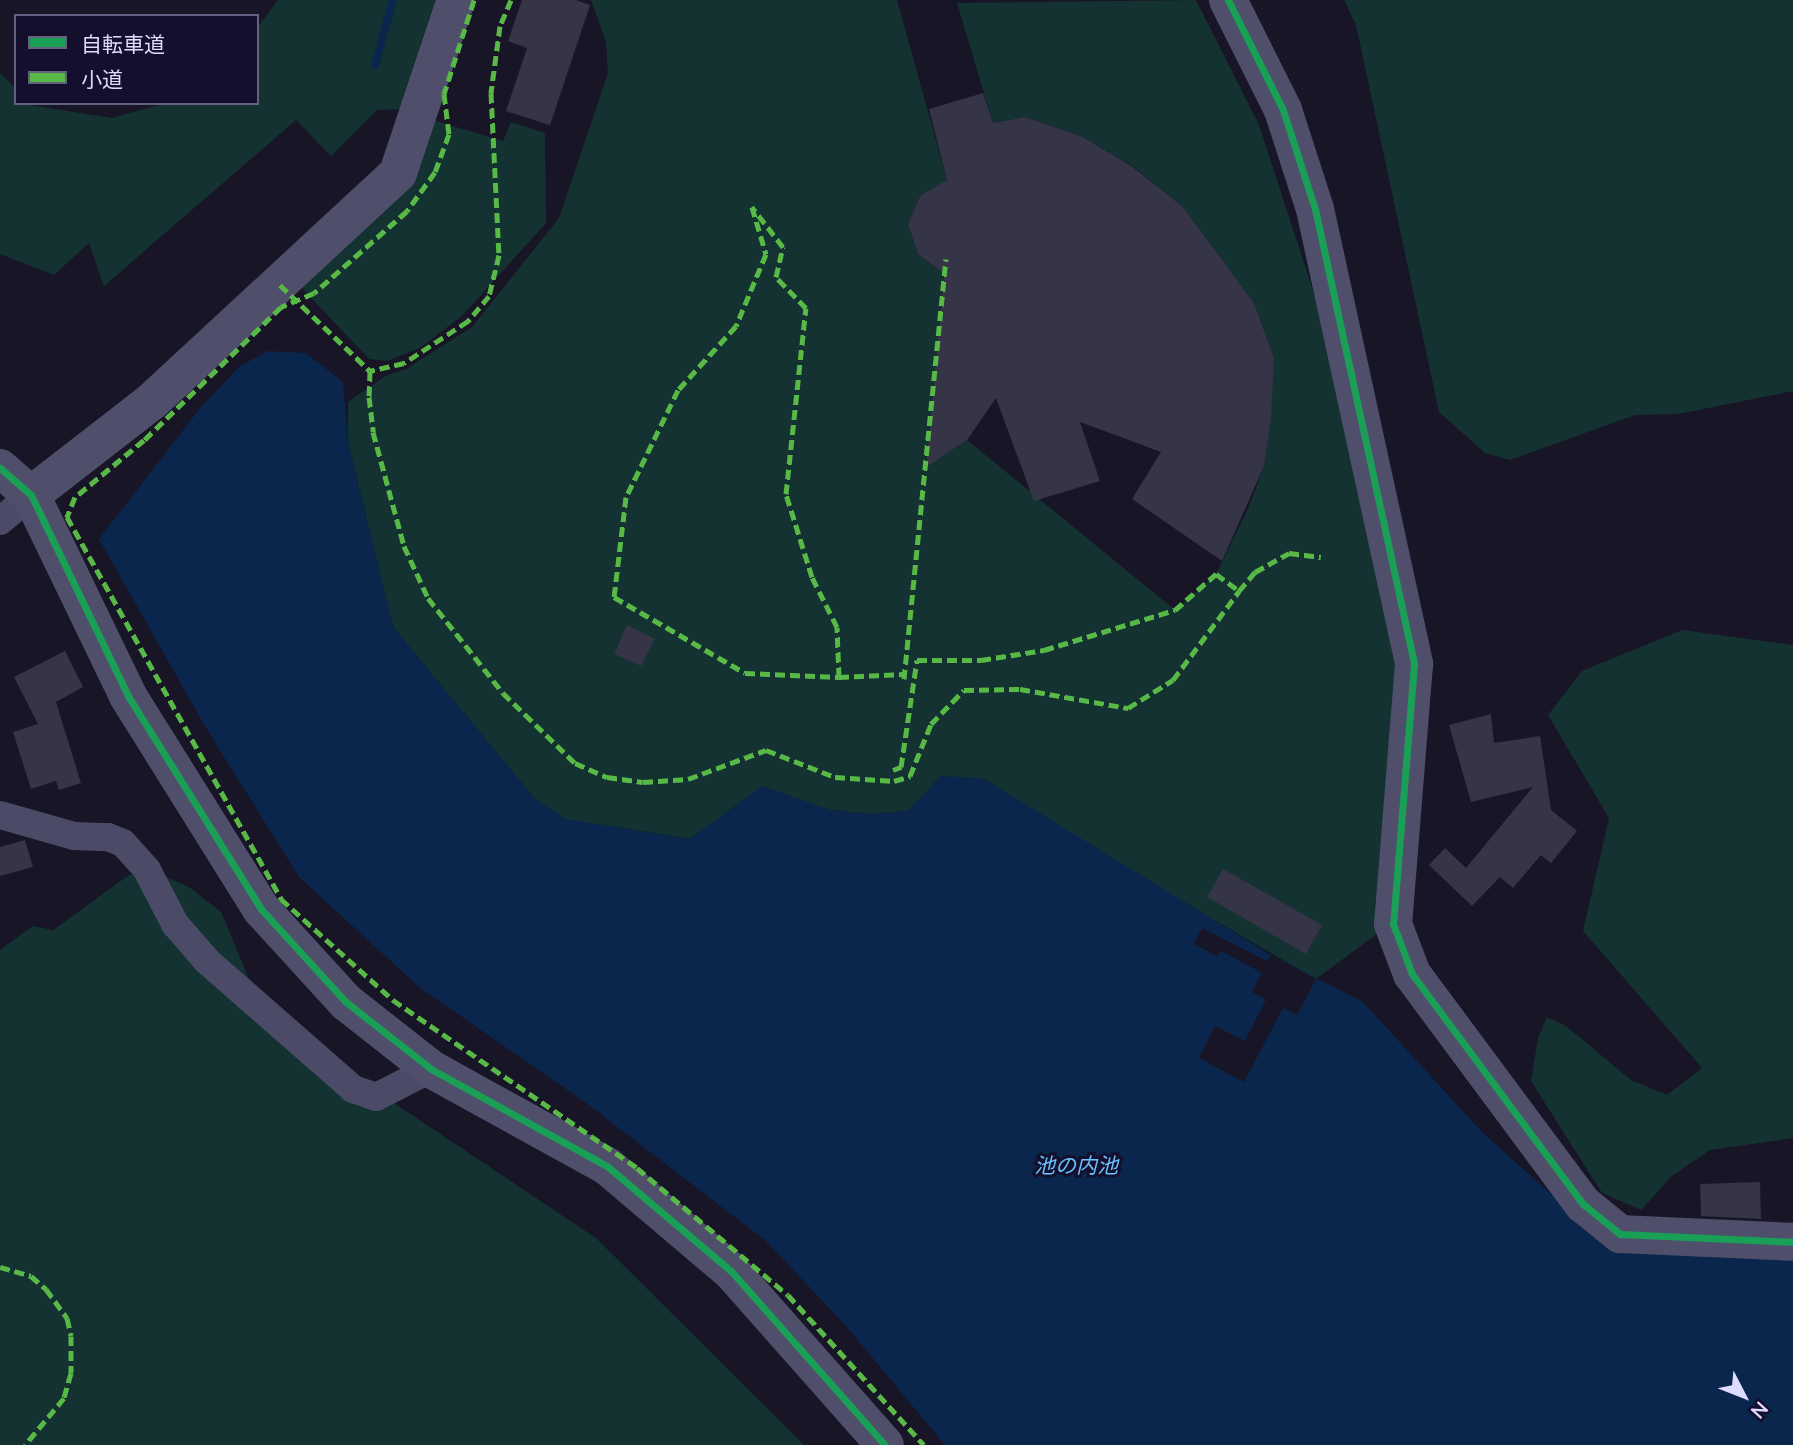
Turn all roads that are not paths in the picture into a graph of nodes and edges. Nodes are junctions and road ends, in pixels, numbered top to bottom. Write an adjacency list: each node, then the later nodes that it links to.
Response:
1 (456, 0): 4 (street)
2 (1228, 0): 8 (street)
3 (0, 468): 4 (street)
4 (31, 495): 5 (street); 7 (street)
5 (0, 521)
6 (0, 815): 7 (street)
7 (431, 1069): 9 (street)
8 (1793, 1242)
9 (885, 1445)

